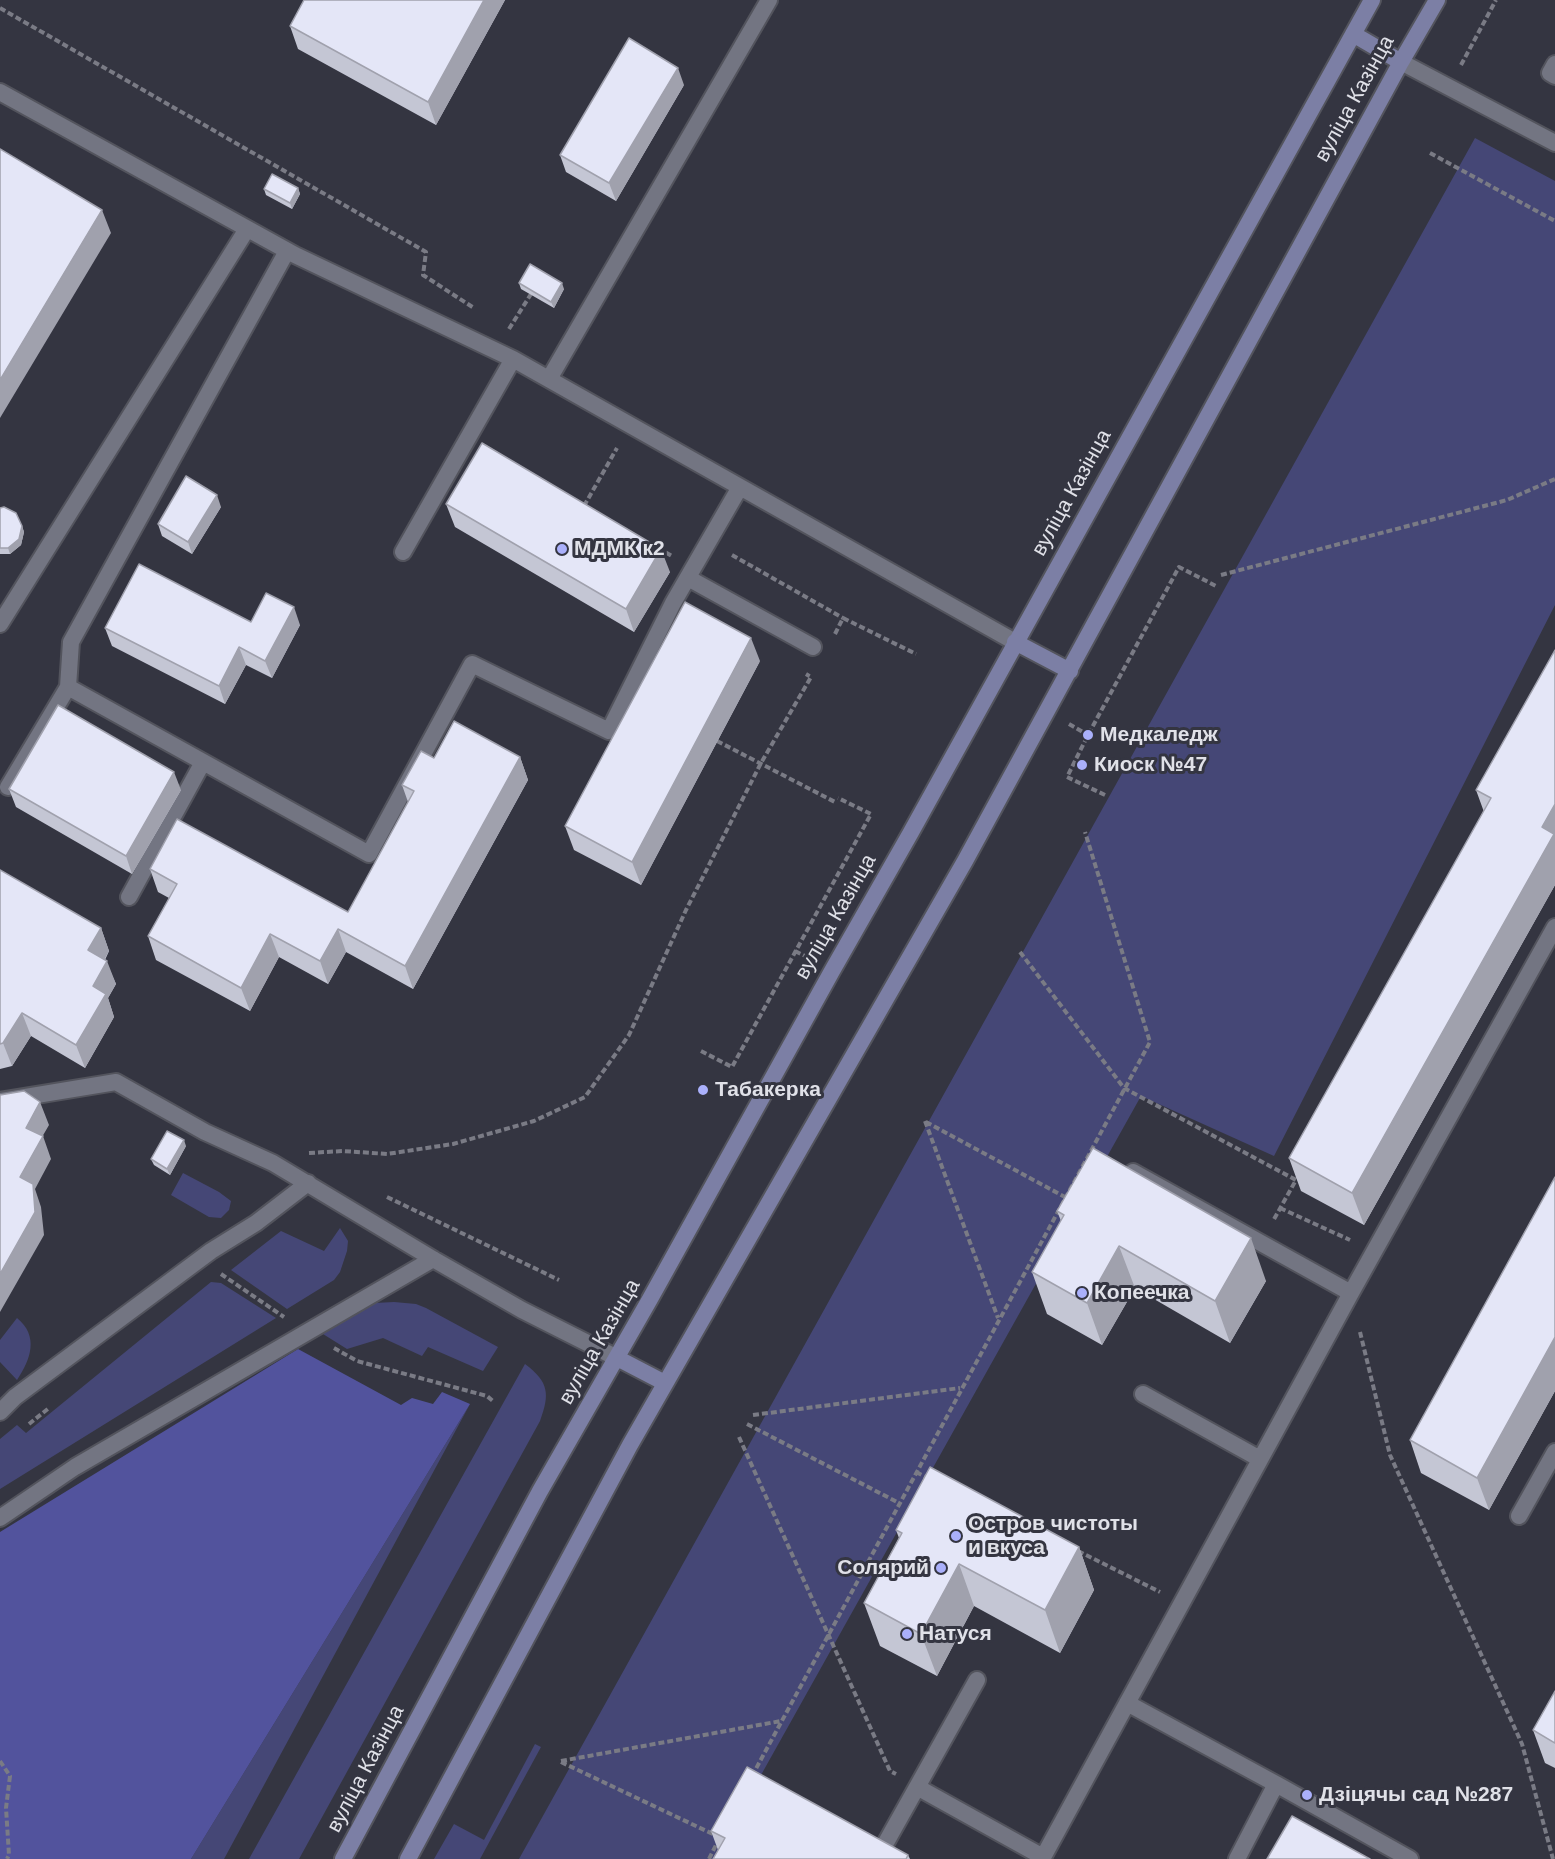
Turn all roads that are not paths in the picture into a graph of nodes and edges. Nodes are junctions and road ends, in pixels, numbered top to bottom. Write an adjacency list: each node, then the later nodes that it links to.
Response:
1 (769, 0): 13 (street)
2 (1372, 0): 4 (main road, вуліца Казінца)
3 (1437, 0): 5 (main road, вуліца Казінца)
4 (1353, 34): 5 (main road); 18 (main road, вуліца Казінца)
5 (1401, 62): 9 (street); 20 (main road, вуліца Казінца)
6 (1555, 64): 7 (street)
7 (1555, 76)
8 (0, 92): 10 (street)
9 (1555, 143)
10 (246, 230): 11 (street); 17 (street)
11 (287, 251): 12 (street); 21 (street)
12 (513, 359): 13 (street); 15 (street)
13 (549, 380): 14 (street)
14 (740, 487): 16 (street); 18 (street)
15 (403, 552)
16 (691, 573): 19 (street); 22 (street)
17 (0, 624)
18 (1015, 642): 20 (main road); 31 (main road, вуліца Казінца)
19 (813, 647)
20 (1070, 671): 32 (main road, вуліца Казінца)
21 (68, 687): 22 (street); 23 (street)
22 (203, 762): 24 (street)
23 (8, 787)
24 (129, 897)
25 (1555, 927): 30 (street)
26 (0, 1101): 28 (street)
27 (1125, 1167): 30 (street)
28 (308, 1183): 29 (street); 34 (street)
29 (433, 1259): 31 (street); 38 (street)
30 (1351, 1293): 36 (street)
31 (617, 1358): 32 (main road); 45 (main road, вуліца Казінца)
32 (665, 1383): 46 (main road, вуліца Казінца)
33 (1143, 1394): 36 (street)
34 (0, 1412)
35 (1555, 1452): 37 (street)
36 (1260, 1459): 40 (street)
37 (1520, 1516)
38 (0, 1518)
39 (977, 1680): 42 (street)
40 (1127, 1703): 41 (street); 44 (street)
41 (1276, 1784): 47 (street); 48 (street)
42 (917, 1787): 43 (street); 44 (street)
43 (884, 1846)
44 (1042, 1858)
45 (343, 1859)
46 (408, 1859)
47 (1237, 1859)
48 (1410, 1859)

